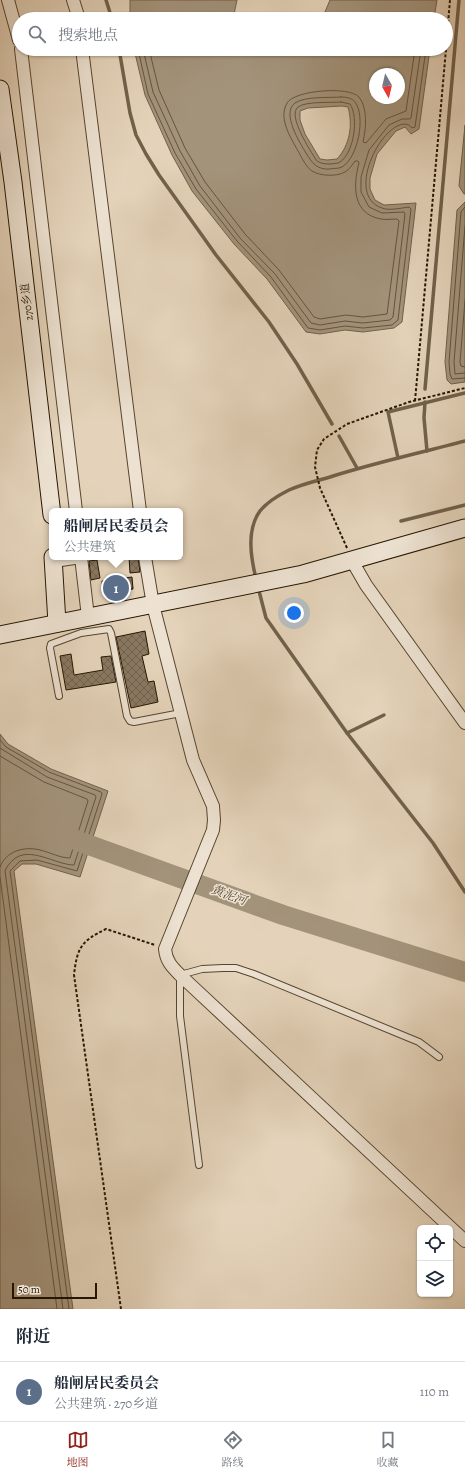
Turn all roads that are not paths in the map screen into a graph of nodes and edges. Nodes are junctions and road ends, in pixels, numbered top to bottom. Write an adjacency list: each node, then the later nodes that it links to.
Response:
1 (8, 0): 4 (street)
2 (74, 0): 3 (street)
3 (77, 12)
4 (12, 15)
5 (22, 56): 9 (street)
6 (83, 56): 10 (street)
7 (0, 89): 8 (street, 270乡道)
8 (51, 508)
9 (76, 508)
10 (140, 508)
11 (465, 528): 12 (street)
12 (351, 559): 16 (street); 22 (street)
13 (53, 560): 18 (street)
14 (81, 560): 17 (street)
15 (146, 560): 16 (street)
16 (153, 605): 17 (street); 21 (street)
17 (88, 617): 18 (street)
18 (57, 623): 19 (street)
19 (0, 635)
20 (59, 696): 21 (lane)
21 (181, 713): 23 (street)
22 (465, 723)
23 (180, 975): 24 (lane); 25 (lane); 26 (street)
24 (439, 1057)
25 (200, 1165)
26 (465, 1241)

